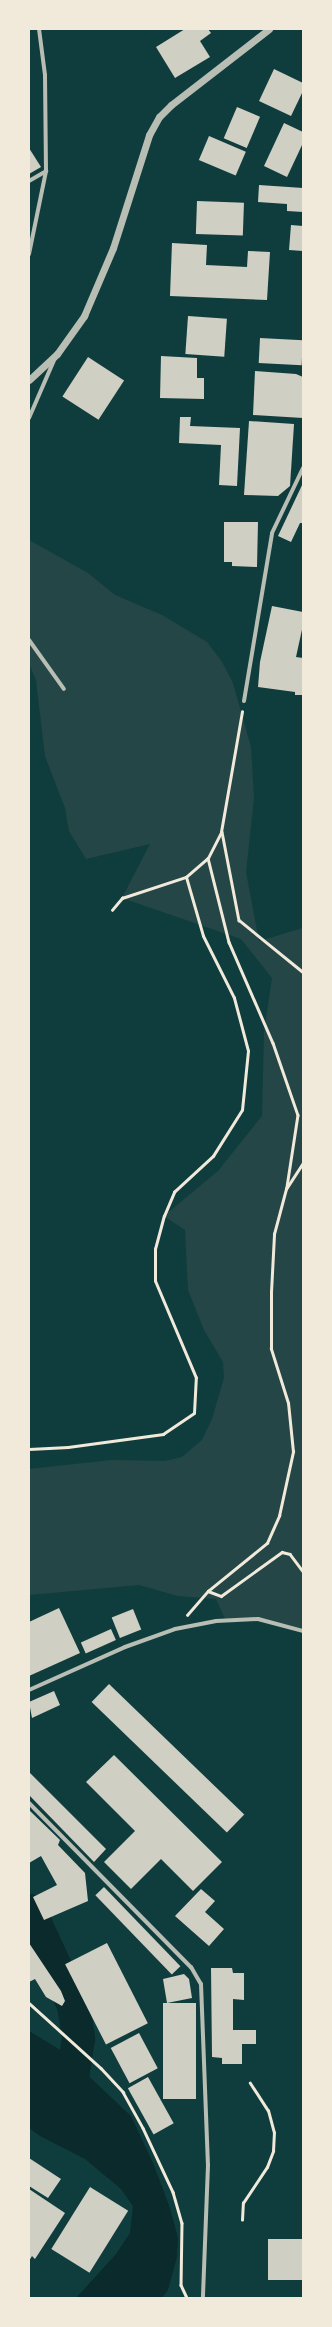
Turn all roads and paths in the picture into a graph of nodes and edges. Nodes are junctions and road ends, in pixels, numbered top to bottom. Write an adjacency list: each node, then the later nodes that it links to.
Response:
1 (39, 29): 3 (street)
2 (269, 29): 6 (street)
3 (46, 171): 4 (street); 5 (street)
4 (29, 181)
5 (29, 254)
6 (57, 354): 7 (street); 8 (street)
7 (29, 380)
8 (29, 418)
9 (303, 468): 12 (street)
10 (29, 640): 11 (street)
11 (64, 689)
12 (244, 701): 13 (path)
13 (221, 832): 14 (path); 17 (path)
14 (208, 858): 15 (path); 19 (path)
15 (186, 877): 16 (path); 20 (path)
16 (112, 910)
17 (303, 972)
18 (303, 1162): 19 (path)
19 (286, 1189): 22 (path)
20 (29, 1449)
21 (303, 1571): 22 (path)
22 (208, 1591): 23 (path)
23 (175, 1629): 24 (street); 25 (street)
24 (303, 1631)
25 (29, 1690)
26 (29, 1803): 31 (street)
27 (29, 2003): 30 (path)
28 (250, 2083): 29 (path)
29 (242, 2220)
30 (187, 2298)
31 (203, 2298)

